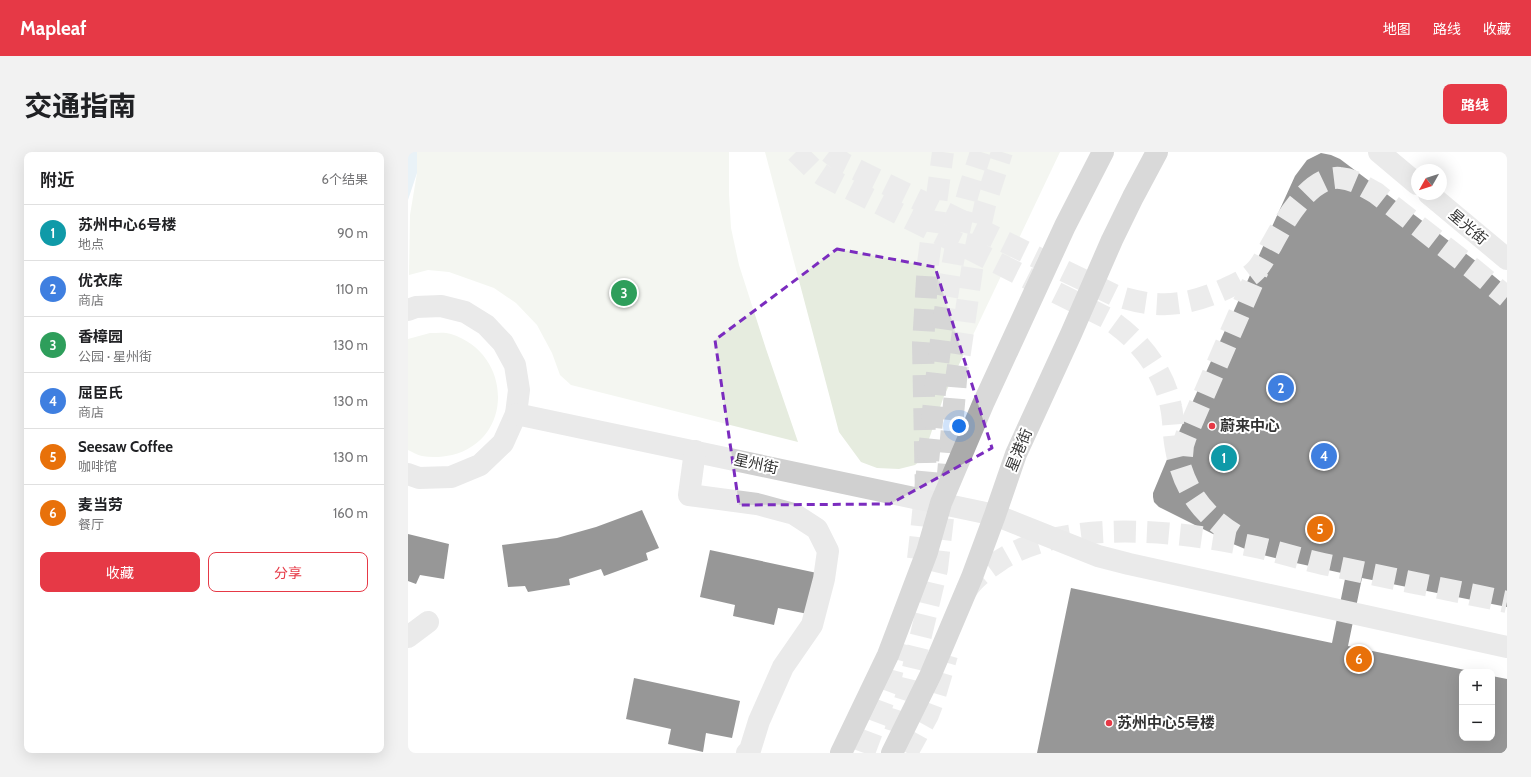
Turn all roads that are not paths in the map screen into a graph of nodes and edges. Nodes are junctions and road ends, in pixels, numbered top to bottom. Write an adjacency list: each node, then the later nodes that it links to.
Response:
1 (1103, 152): 11 (main road)
2 (1157, 152): 12 (main road, 星港街)
3 (1379, 152): 4 (street)
4 (1411, 179)
5 (1436, 200): 6 (street, 星光街)
6 (1507, 259)
7 (408, 310): 8 (street)
8 (516, 414): 9 (street, 星州街); 10 (street)
9 (695, 451): 11 (street, 星州街); 16 (street)
10 (408, 474)
11 (941, 503): 12 (street, 星州街); 17 (main road)
12 (996, 515): 15 (street, 星州街); 18 (main road, 星港街)
13 (428, 622): 14 (street)
14 (408, 637)
15 (1507, 647)
16 (747, 753)
17 (841, 753)
18 (892, 753)

